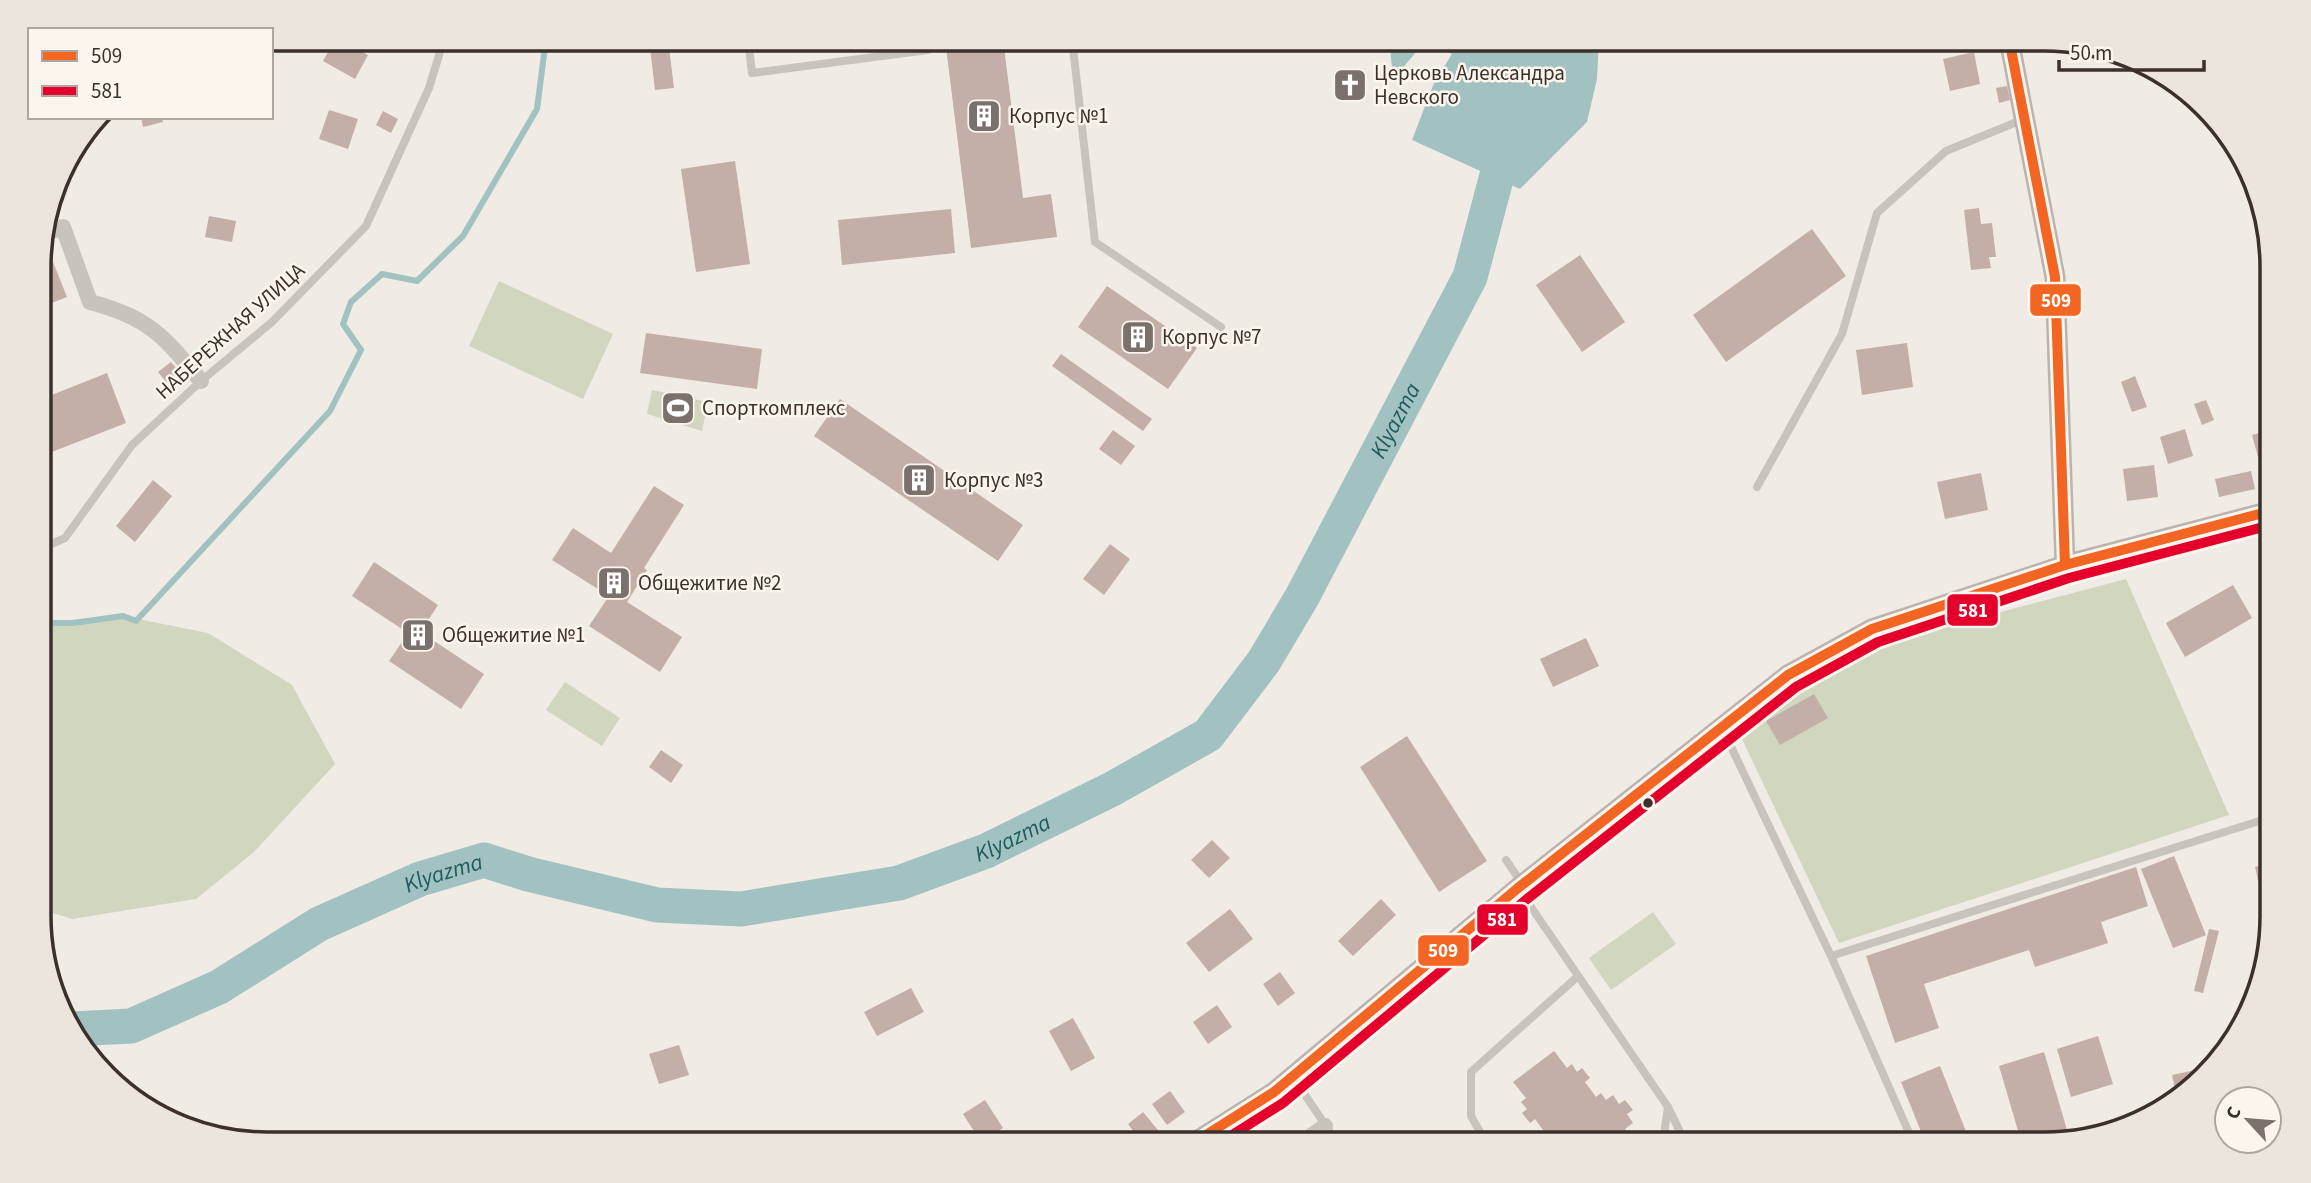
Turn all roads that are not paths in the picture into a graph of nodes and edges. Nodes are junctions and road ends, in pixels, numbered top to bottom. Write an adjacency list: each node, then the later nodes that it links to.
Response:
1 (440, 51): 9 (lane, НАБЕРЕЖНАЯ УЛИЦА)
2 (749, 51): 3 (lane)
3 (920, 51)
4 (1073, 51): 8 (lane)
5 (2011, 51): 6 (main road)
6 (2024, 119): 10 (lane); 13 (main road)
7 (54, 230): 9 (street)
8 (1221, 327)
9 (201, 381): 12 (lane, НАБЕРЕЖНАЯ УЛИЦА)
10 (1757, 487)
11 (2260, 514): 13 (main road)
12 (51, 544)
13 (2065, 565): 14 (main road)
14 (1721, 726): 17 (main road); 18 (lane)
15 (2260, 821): 18 (lane)
16 (1506, 860): 17 (lane)
17 (1520, 886): 19 (lane); 20 (main road)
18 (1831, 956): 29 (lane)
19 (1577, 977): 21 (lane); 26 (lane)
20 (1293, 1076): 22 (lane); 23 (main road)
21 (1668, 1107): 27 (lane); 28 (lane)
22 (1325, 1126): 24 (street); 25 (lane)
23 (1211, 1132)
24 (1317, 1132)
25 (1329, 1132)
26 (1480, 1132)
27 (1664, 1132)
28 (1680, 1132)
29 (1909, 1132)

